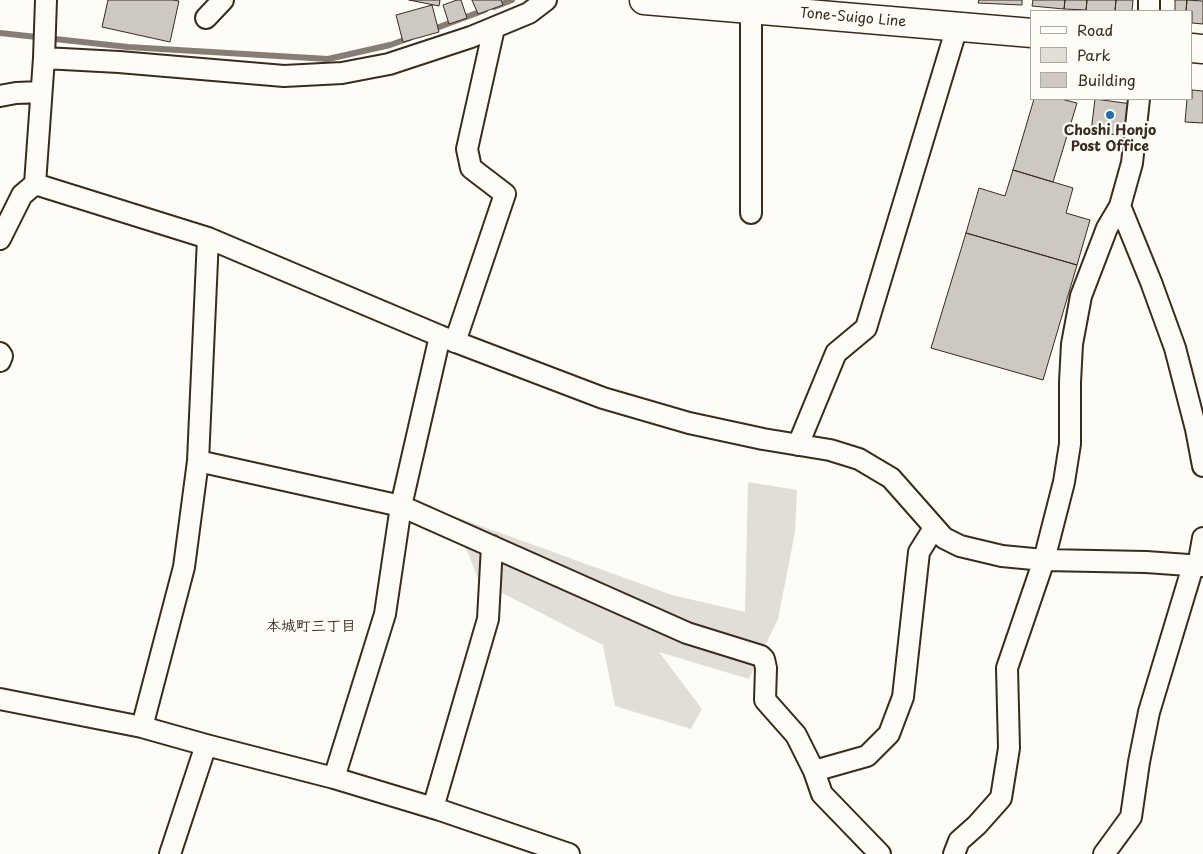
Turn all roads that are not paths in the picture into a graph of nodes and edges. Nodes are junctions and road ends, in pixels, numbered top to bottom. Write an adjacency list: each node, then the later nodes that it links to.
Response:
1 (46, 0): 10 (street)
2 (224, 0): 6 (street)
3 (546, 0): 8 (street)
4 (644, 0): 5 (highway, Tone-Suigo Line)
5 (751, 10): 7 (highway, Tone-Suigo Line); 16 (street)
6 (206, 18)
7 (957, 27): 9 (highway, Tone-Suigo Line); 22 (street)
8 (494, 28): 10 (street); 19 (street)
9 (1030, 33)
10 (44, 58): 11 (street)
11 (41, 92): 12 (street); 14 (street)
12 (0, 96)
13 (1140, 100): 15 (street)
14 (35, 184): 17 (street); 18 (street)
15 (1120, 206): 24 (street); 29 (street)
16 (751, 213)
17 (208, 238): 19 (street); 23 (street)
18 (0, 239)
19 (447, 339): 22 (street); 25 (street)
20 (0, 353): 21 (street)
21 (0, 361)
22 (798, 445): 26 (street)
23 (198, 461): 25 (street); 32 (street)
24 (1203, 466)
25 (401, 506): 28 (street); 35 (street)
26 (934, 528): 29 (street); 34 (street)
27 (1203, 538): 30 (street)
28 (492, 546): 34 (street); 36 (street)
29 (1044, 560): 30 (street); 40 (street)
30 (1198, 566): 41 (street)
31 (0, 699): 32 (street)
32 (142, 726): 33 (street)
33 (206, 745): 35 (street); 37 (street)
34 (814, 771): 39 (street)
35 (334, 778): 38 (street)
36 (435, 801)
37 (170, 854)
38 (569, 854)
39 (880, 854)
40 (954, 854)
41 (1104, 854)

